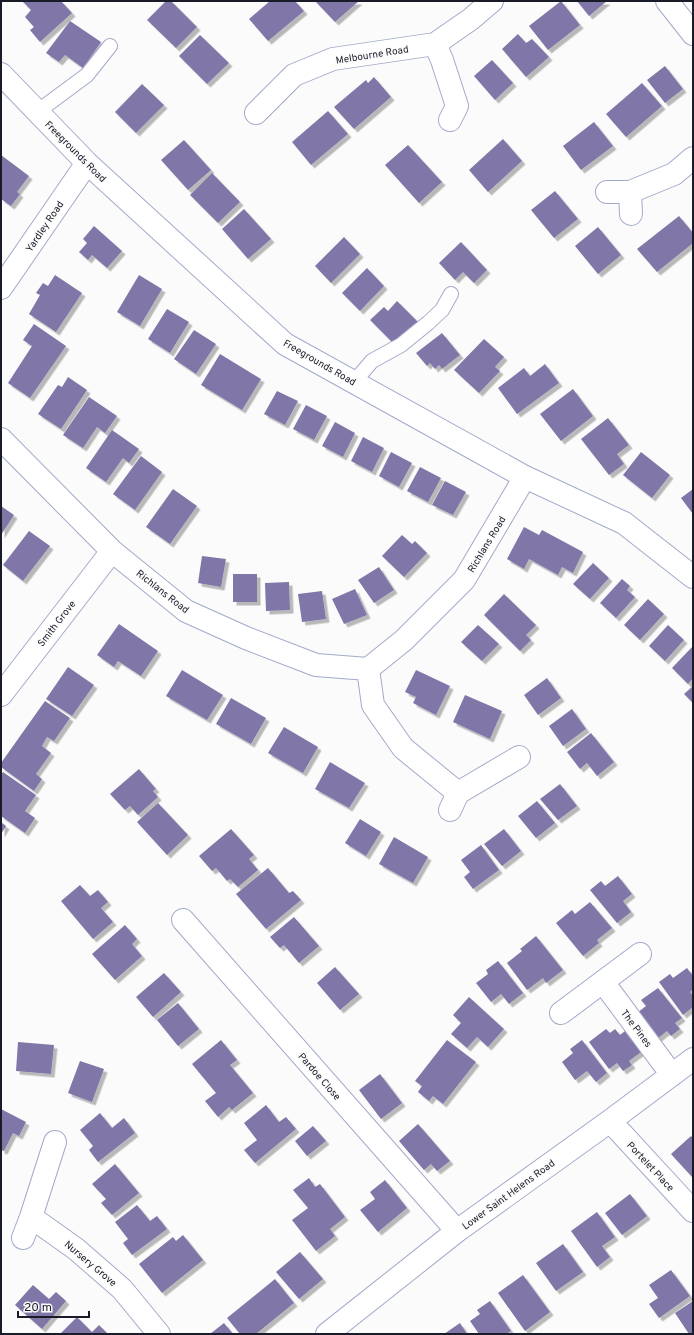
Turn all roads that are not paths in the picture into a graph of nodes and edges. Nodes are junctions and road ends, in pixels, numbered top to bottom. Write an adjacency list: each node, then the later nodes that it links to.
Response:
1 (492, 1): 4 (street, Melbourne Road)
2 (667, 1): 3 (street)
3 (693, 34)
4 (435, 44): 8 (street, Melbourne Road); 9 (street)
5 (110, 46): 7 (lane)
6 (1, 74): 7 (street, Freegrounds Road)
7 (37, 112): 11 (street, Freegrounds Road)
8 (256, 114)
9 (450, 120)
10 (693, 158): 13 (street)
11 (86, 163): 15 (street, Yardley Road); 17 (street, Freegrounds Road)
12 (607, 192): 13 (street)
13 (630, 192): 14 (street)
14 (631, 214)
15 (1, 288)
16 (451, 294): 17 (lane)
17 (354, 382): 19 (street, Freegrounds Road)
18 (1, 439): 20 (street, Richlans Road)
19 (525, 477): 21 (street, Freegrounds Road); 22 (street, Richlans Road)
20 (112, 551): 22 (street, Richlans Road); 23 (street, Smith Grove)
21 (693, 577)
22 (368, 668): 24 (street)
23 (1, 695)
24 (519, 757)
25 (183, 920): 35 (street, Pardoe Close)
26 (640, 954): 27 (street)
27 (603, 982): 28 (street); 30 (street, The Pines)
28 (560, 1013)
29 (693, 1059): 30 (street, Lower Saint Helens Road)
30 (672, 1075): 31 (street, Lower Saint Helens Road)
31 (610, 1121): 33 (street, Portelet Place); 35 (street, Lower Saint Helens Road)
32 (55, 1142): 34 (street)
33 (693, 1211)
34 (31, 1217): 36 (street); 38 (street, Nursery Grove)
35 (458, 1231): 37 (street, Lower Saint Helens Road)
36 (23, 1238)
37 (339, 1330)
38 (159, 1334)

